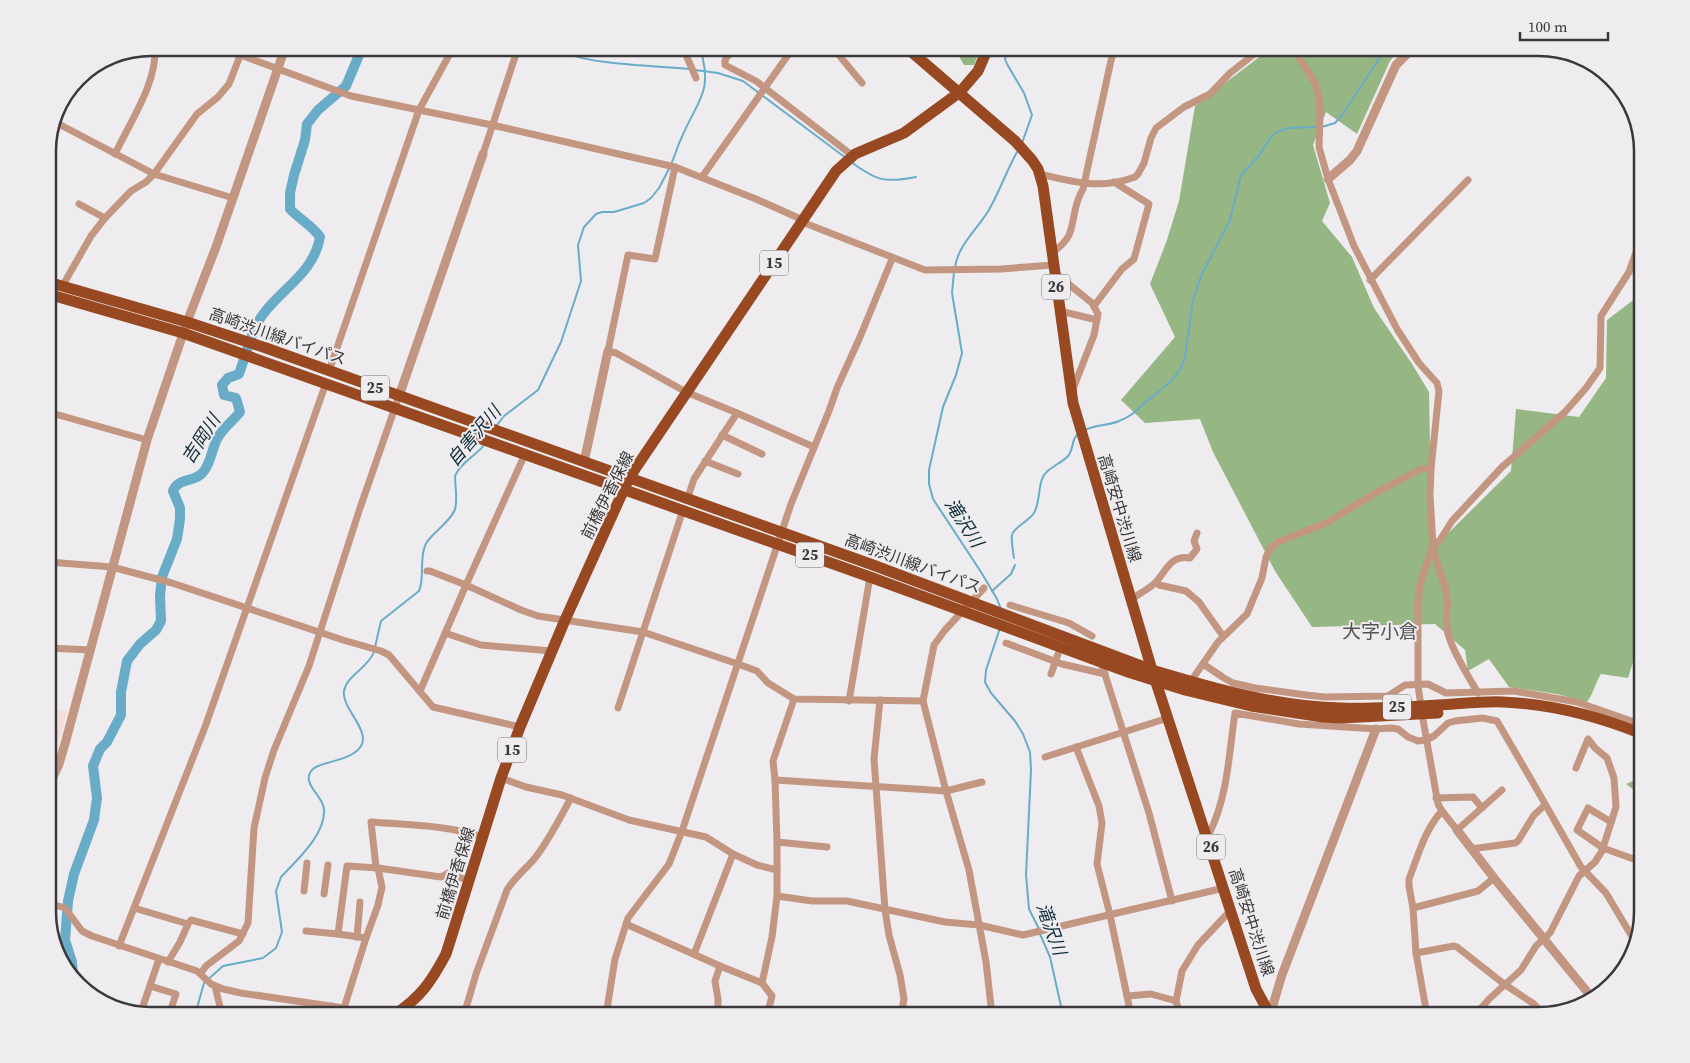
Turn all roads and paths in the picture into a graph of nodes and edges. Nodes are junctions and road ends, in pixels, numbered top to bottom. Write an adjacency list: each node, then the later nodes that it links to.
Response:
1 (156, 56): 25 (street)
2 (240, 56): 29 (street)
3 (253, 56): 17 (street)
4 (282, 56): 17 (street)
5 (449, 56): 22 (street)
6 (515, 56): 24 (street)
7 (686, 56): 18 (street)
8 (728, 56): 20 (street)
9 (787, 56): 20 (street)
10 (840, 56): 19 (street)
11 (917, 56): 21 (main road, 高崎安中渋川線 / 26)
12 (985, 56): 21 (main road, 前橋伊香保線 / 15)
13 (1112, 56): 35 (street)
14 (1252, 56): 34 (street)
15 (1298, 56): 32 (street)
16 (1405, 56): 32 (street)
17 (278, 67): 22 (street); 36 (street)
18 (696, 78)
19 (862, 83)
20 (765, 88): 27 (street); 31 (street)
21 (960, 92): 27 (main road, 前橋伊香保線 / 15); 30 (main road, 高崎安中渋川線 / 26)
22 (419, 110): 24 (street); 53 (street)
23 (60, 125): 25 (street)
24 (492, 125): 26 (street); 28 (street)
25 (115, 154): 29 (street)
26 (483, 154): 57 (street)
27 (852, 156): 39 (main road, 前橋伊香保線 / 15)
28 (674, 167): 31 (street); 52 (street)
29 (154, 174): 36 (street); 38 (street)
30 (1040, 174): 35 (street); 40 (main road, 高崎安中渋川線 / 26)
31 (702, 177): 39 (street)
32 (1328, 179): 44 (street)
33 (1468, 180): 44 (street)
34 (1114, 182): 35 (street); 48 (street)
35 (1084, 184): 40 (street)
36 (233, 198): 51 (street)
37 (79, 204): 38 (street)
38 (104, 218): 46 (street)
39 (803, 221): 42 (street); 55 (main road, 前橋伊香保線 / 15)
40 (1052, 253): 43 (main road, 高崎安中渋川線 / 26)
41 (1634, 258): 76 (street)
42 (892, 259): 43 (street); 63 (street)
43 (1054, 269): 48 (street); 49 (main road, 高崎安中渋川線 / 26)
44 (1370, 280): 68 (street)
45 (56, 284): 46 (main road, 高崎渋川線バイパス / 25)
46 (63, 286): 51 (main road, 高崎渋川線バイパス / 25)
47 (56, 301): 51 (main road, 高崎渋川線バイパス / 25)
48 (1094, 306): 50 (street)
49 (1060, 310): 50 (street); 56 (main road, 高崎安中渋川線 / 26)
50 (1097, 320): 56 (street)
51 (185, 327): 53 (main road, 高崎渋川線バイパス / 25); 54 (main road, 高崎渋川線バイパス / 25); 62 (street)
52 (608, 351): 55 (street); 67 (street)
53 (329, 371): 57 (main road, 高崎渋川線バイパス / 25)
54 (326, 383): 58 (main road, 高崎渋川線バイパス / 25); 87 (street)
55 (686, 392): 59 (street); 70 (main road, 前橋伊香保線 / 15)
56 (1071, 393): 84 (main road, 高崎安中渋川線 / 26)
57 (399, 396): 58 (street); 67 (main road, 高崎渋川線バイパス / 25)
58 (395, 408): 64 (main road, 高崎渋川線バイパス / 25); 91 (street)
59 (737, 413): 61 (street); 63 (street)
60 (56, 414): 62 (street)
61 (722, 435): 65 (street); 66 (street)
62 (147, 440): 78 (street)
63 (814, 447): 73 (street)
64 (525, 454): 71 (main road, 高崎渋川線バイパス / 25); 82 (street)
65 (762, 454)
66 (705, 461): 69 (street); 72 (street)
67 (584, 462): 70 (main road, 高崎渋川線バイパス / 25)
68 (1431, 469): 76 (street); 95 (street)
69 (738, 474)
70 (630, 478): 71 (main road, 前橋伊香保線 / 15); 72 (main road, 高崎渋川線バイパス / 25)
71 (624, 490): 72 (main road, 高崎渋川線バイパス / 25); 89 (main road, 前橋伊香保線 / 15)
72 (685, 505): 73 (main road, 高崎渋川線バイパス / 25); 75 (main road, 高崎渋川線バイパス / 25); 92 (street)
73 (781, 532): 75 (street); 85 (main road, 高崎渋川線バイパス / 25)
74 (1197, 533): 81 (street)
75 (778, 544): 80 (main road, 高崎渋川線バイパス / 25); 102 (street)
76 (1433, 546): 108 (street); 110 (street)
77 (56, 563): 78 (street)
78 (112, 567): 87 (street); 98 (street)
79 (427, 572): 82 (street)
80 (870, 577): 88 (main road, 高崎渋川線バイパス / 25); 112 (street)
81 (1156, 582): 84 (street); 95 (street)
82 (466, 585): 89 (street); 93 (street)
83 (984, 588): 85 (street)
84 (1131, 599): 106 (main road, 高崎安中渋川線 / 26)
85 (972, 602): 88 (street); 90 (main road, 高崎渋川線バイパス / 25)
86 (1010, 605): 94 (street)
87 (248, 608): 91 (street); 165 (street)
88 (963, 612): 90 (main road, 高崎渋川線バイパス / 25); 114 (street)
89 (565, 620): 92 (street); 99 (main road, 前橋伊香保線 / 15)
90 (1014, 624): 101 (main road, 高崎渋川線バイパス / 25); 106 (main road, 高崎渋川線バイパス / 25)
91 (321, 632): 109 (street); 174 (street)
92 (643, 632): 102 (street); 115 (street)
93 (445, 633): 99 (street); 109 (street)
94 (1092, 636)
95 (1224, 636): 103 (street)
96 (1006, 643): 100 (street)
97 (56, 648): 98 (street)
98 (91, 650): 128 (street)
99 (552, 651): 119 (main road, 前橋伊香保線 / 15)
100 (1057, 658): 104 (street); 105 (street)
101 (1101, 662): 105 (street); 106 (main road, 高崎渋川線バイパス / 25)
102 (738, 664): 111 (street); 142 (street)
103 (1203, 664): 107 (street); 108 (street)
104 (1051, 674)
105 (1105, 674): 122 (street)
106 (1154, 675): 107 (main road, 高崎渋川線バイパス / 25); 116 (main road, 高崎渋川線バイパス / 25); 117 (main road, 高崎安中渋川線 / 26)
107 (1190, 681): 116 (main road, 高崎渋川線バイパス / 25)
108 (1418, 685): 110 (street); 116 (street)
109 (420, 691): 119 (street)
110 (1478, 693): 118 (street)
111 (794, 699): 112 (street); 130 (street)
112 (849, 700): 113 (street)
113 (880, 700): 114 (street); 132 (street)
114 (923, 701): 134 (street)
115 (618, 708)
116 (1421, 710): 121 (main road, 高崎渋川線バイパス / 25); 123 (main road, 高崎渋川線バイパス / 25); 124 (street)
117 (1168, 718): 122 (street); 143 (main road, 高崎安中渋川線 / 26)
118 (1634, 722)
119 (520, 727): 129 (main road, 前橋伊香保線 / 15)
120 (1376, 729): 124 (street); 143 (street); 210 (street)
121 (1634, 731)
122 (1122, 732): 125 (street); 162 (street)
123 (1634, 739)
124 (1426, 740): 136 (street); 137 (street)
125 (1076, 747): 126 (street); 169 (street)
126 (1045, 756)
127 (1576, 768): 140 (street)
128 (56, 771)
129 (501, 778): 135 (street); 144 (main road, 前橋伊香保線 / 15)
130 (775, 780): 132 (street); 145 (street)
131 (982, 782): 134 (street)
132 (876, 786): 134 (street); 166 (street)
133 (1502, 790): 138 (street)
134 (946, 791): 172 (street)
135 (571, 798): 142 (street); 201 (street)
136 (1436, 798): 138 (street); 139 (street)
137 (1545, 805): 148 (street); 155 (street)
138 (1482, 808): 141 (street)
139 (1442, 811): 141 (street); 167 (street)
140 (1611, 822): 147 (street); 147 (street)
141 (1457, 830): 148 (street)
142 (682, 832): 149 (street); 171 (street)
143 (1207, 834): 158 (main road, 高崎安中渋川線 / 26)
144 (483, 838): 153 (street); 157 (main road, 前橋伊香保線 / 15)
145 (777, 842): 146 (street); 154 (street)
146 (827, 847)
147 (1603, 848): 150 (street); 155 (street)
148 (1471, 849): 156 (street)
149 (733, 854): 154 (street); 182 (street)
150 (1634, 859)
151 (307, 863): 159 (street)
152 (328, 865): 160 (street)
153 (378, 868): 157 (street); 175 (street); 178 (street)
154 (777, 870): 161 (street)
155 (1584, 871): 176 (street); 179 (street)
156 (1494, 878): 167 (street); 179 (street)
157 (469, 881): 200 (main road, 前橋伊香保線 / 15)
158 (1224, 888): 162 (street); 168 (main road, 高崎安中渋川線 / 26)
159 (304, 891)
160 (324, 894)
161 (777, 896): 166 (street); 187 (street)
162 (1172, 901): 169 (street)
163 (360, 902): 177 (street)
164 (56, 905): 180 (street)
165 (134, 908): 170 (street); 180 (street)
166 (885, 908): 172 (street); 205 (street)
167 (1413, 908): 181 (street)
168 (1231, 910): 193 (street); 209 (main road, 高崎安中渋川線 / 26)
169 (1110, 915): 172 (street); 192 (street)
170 (188, 924): 174 (street); 184 (street)
171 (626, 924): 182 (street); 202 (street)
172 (979, 926): 206 (street)
173 (306, 930): 175 (street)
174 (243, 934): 186 (street)
175 (338, 934): 177 (street)
176 (1631, 935)
177 (357, 937): 178 (street)
178 (366, 938): 199 (street)
179 (1543, 938): 188 (street); 191 (street)
180 (118, 946): 183 (street)
181 (1416, 953): 188 (street); 211 (street)
182 (694, 954): 185 (street)
183 (158, 959): 184 (street); 190 (street)
184 (168, 962): 186 (street)
185 (720, 966): 187 (street); 203 (street)
186 (202, 974): 189 (street)
187 (762, 983): 204 (street)
188 (1504, 984): 212 (street); 213 (street)
189 (213, 985): 195 (street); 197 (street)
190 (150, 986): 194 (street); 196 (street)
191 (1588, 993)
192 (1127, 996): 193 (street); 207 (street)
193 (1176, 1001): 208 (street)
194 (143, 1006)
195 (332, 1006): 198 (street)
196 (172, 1007)
197 (219, 1007)
198 (338, 1007)
199 (344, 1007)
200 (405, 1007)
201 (467, 1007)
202 (607, 1007)
203 (718, 1007)
204 (769, 1007)
205 (902, 1007)
206 (991, 1007)
207 (1129, 1007)
208 (1178, 1007)
209 (1265, 1007)
210 (1272, 1007)
211 (1425, 1007)
212 (1482, 1007)
213 (1537, 1007)

